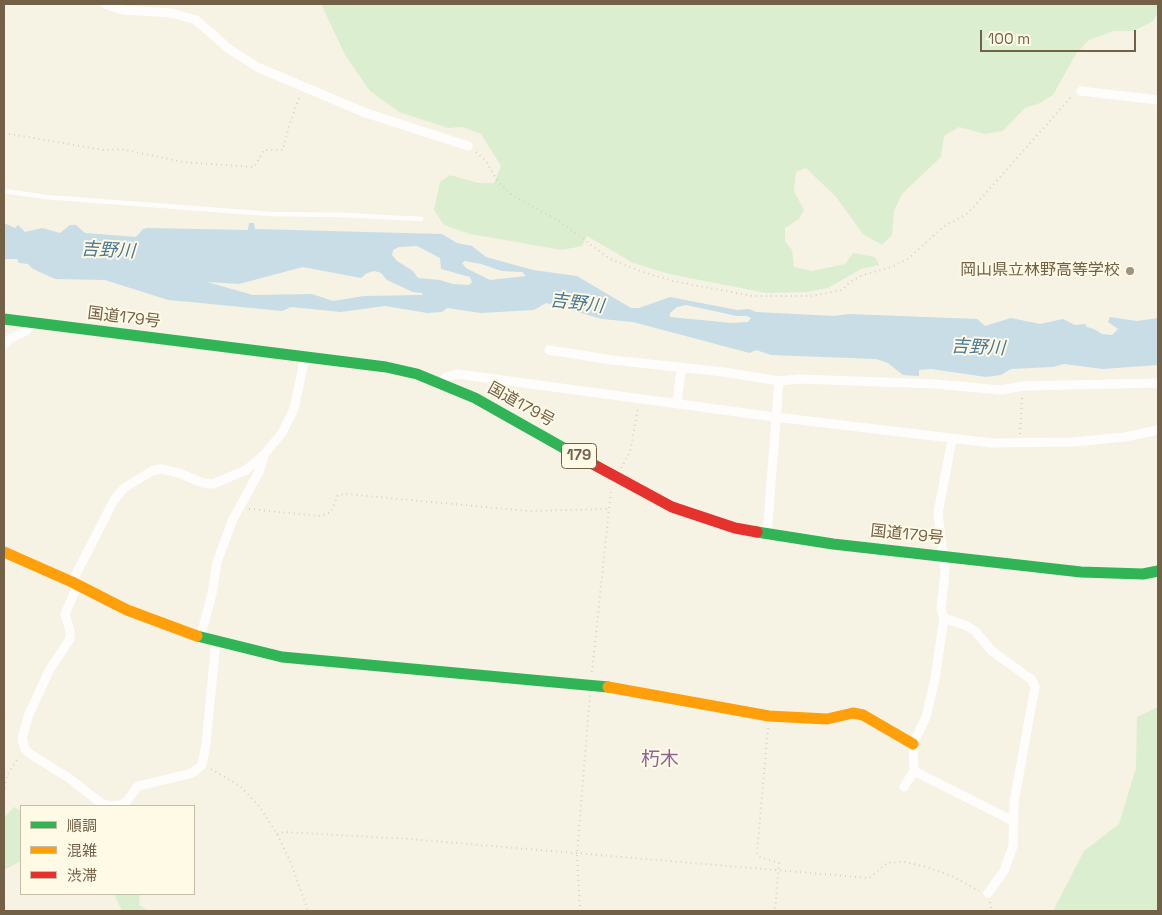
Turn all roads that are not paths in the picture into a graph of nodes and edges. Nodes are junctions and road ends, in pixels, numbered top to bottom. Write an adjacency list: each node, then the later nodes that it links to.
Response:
1 (104, 4): 2 (street)
2 (146, 8): 5 (street)
3 (1081, 91): 4 (street)
4 (1158, 100)
5 (468, 146)
6 (4, 191): 7 (lane)
7 (421, 219)
8 (4, 319): 9 (main road, 国道179号 / 179)
9 (31, 323): 10 (street); 12 (main road, 国道179号 / 179)
10 (4, 345)
11 (549, 350): 13 (street)
12 (305, 357): 15 (main road, 国道179号 / 179); 21 (street)
13 (682, 369): 14 (street); 17 (street)
14 (778, 381): 16 (street); 18 (street)
15 (441, 383): 17 (street); 22 (main road, 国道179号 / 179)
16 (1158, 383)
17 (677, 404): 18 (street)
18 (775, 417): 20 (street); 22 (street)
19 (1158, 430): 20 (street)
20 (952, 440): 24 (street)
21 (264, 455): 26 (street); 28 (street)
22 (767, 535): 24 (main road, 国道179号 / 179)
23 (4, 552): 26 (main road)
24 (943, 555): 25 (main road, 国道179号 / 179); 27 (street)
25 (1158, 571)
26 (75, 583): 28 (main road); 33 (street)
27 (944, 618): 30 (street); 35 (street)
28 (200, 638): 29 (main road)
29 (216, 641): 30 (main road); 34 (street)
30 (913, 744): 31 (street)
31 (914, 772): 32 (street); 35 (street)
32 (904, 787)
33 (107, 805)
34 (121, 805)
35 (1013, 821): 36 (street)
36 (988, 893)

